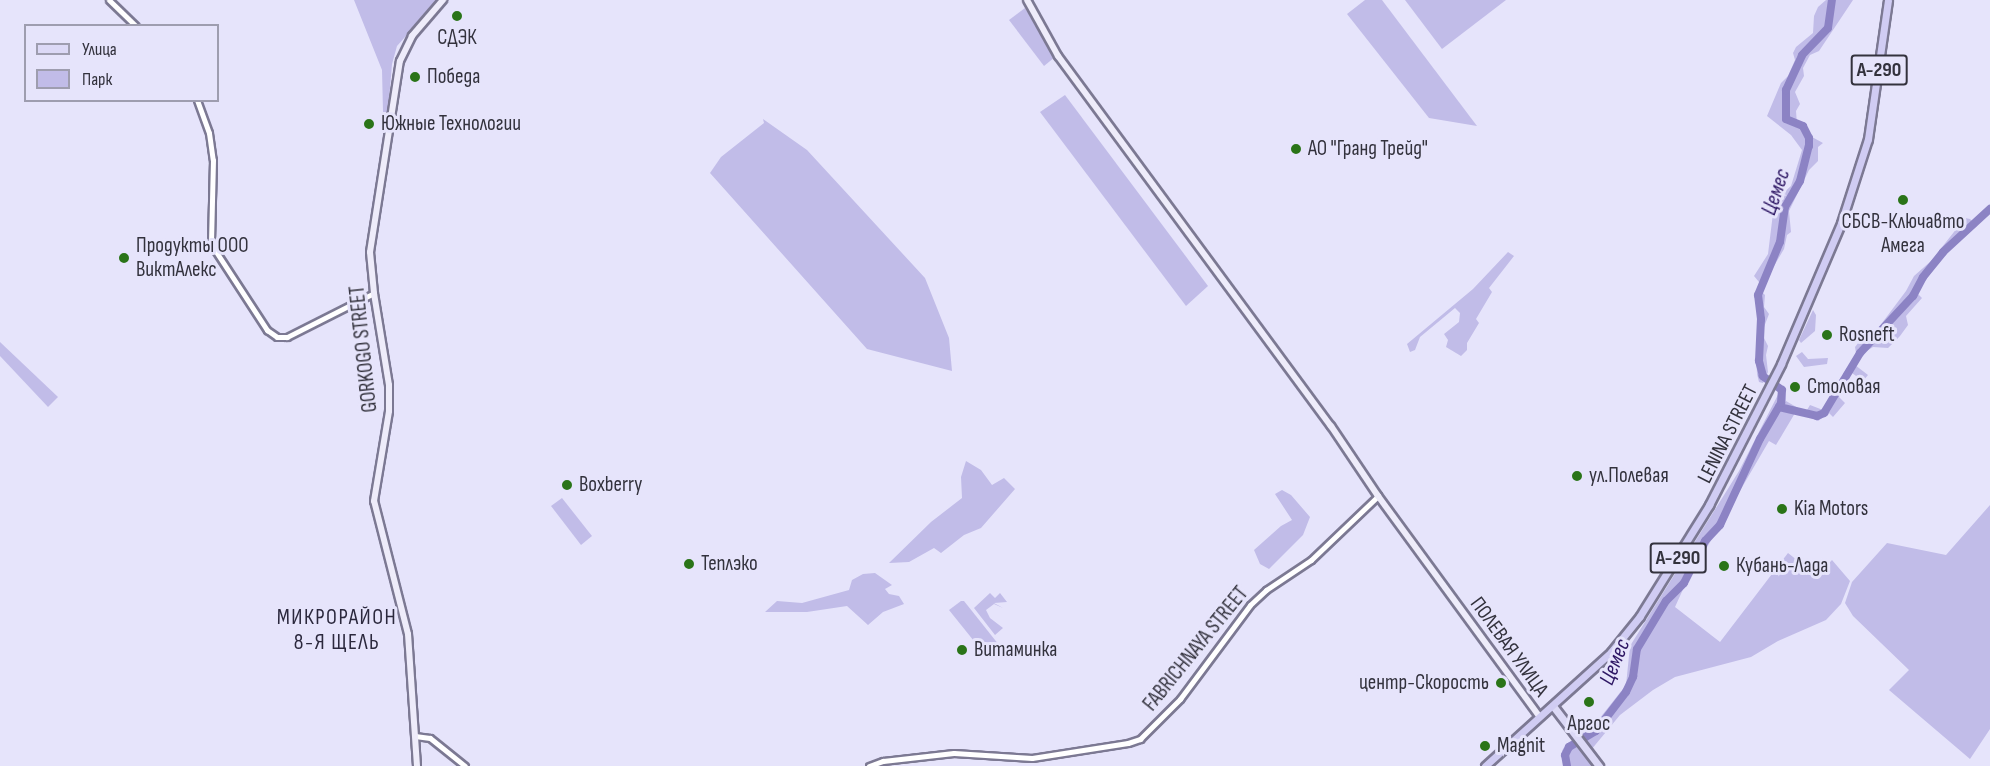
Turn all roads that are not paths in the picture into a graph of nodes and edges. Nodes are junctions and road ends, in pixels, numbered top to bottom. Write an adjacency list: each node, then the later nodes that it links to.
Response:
1 (109, 0): 5 (street)
2 (443, 0): 7 (main road, GORKOGO STREET)
3 (1027, 0): 8 (main road, ПОЛЕВАЯ УЛИЦА)
4 (1888, 0): 9 (highway, LENINA STREET / А-290)
5 (134, 24)
6 (198, 102): 7 (street)
7 (374, 293): 11 (main road, GORKOGO STREET)
8 (1378, 496): 10 (main road, ПОЛЕВАЯ УЛИЦА); 14 (street, FABRICHNAYA STREET)
9 (1553, 706): 10 (highway, LENINA STREET); 16 (main road)
10 (1540, 717): 15 (highway)
11 (415, 736): 12 (main road, GORKOGO STREET); 13 (street)
12 (417, 766)
13 (465, 766)
14 (868, 766)
15 (1485, 766)
16 (1599, 766)

